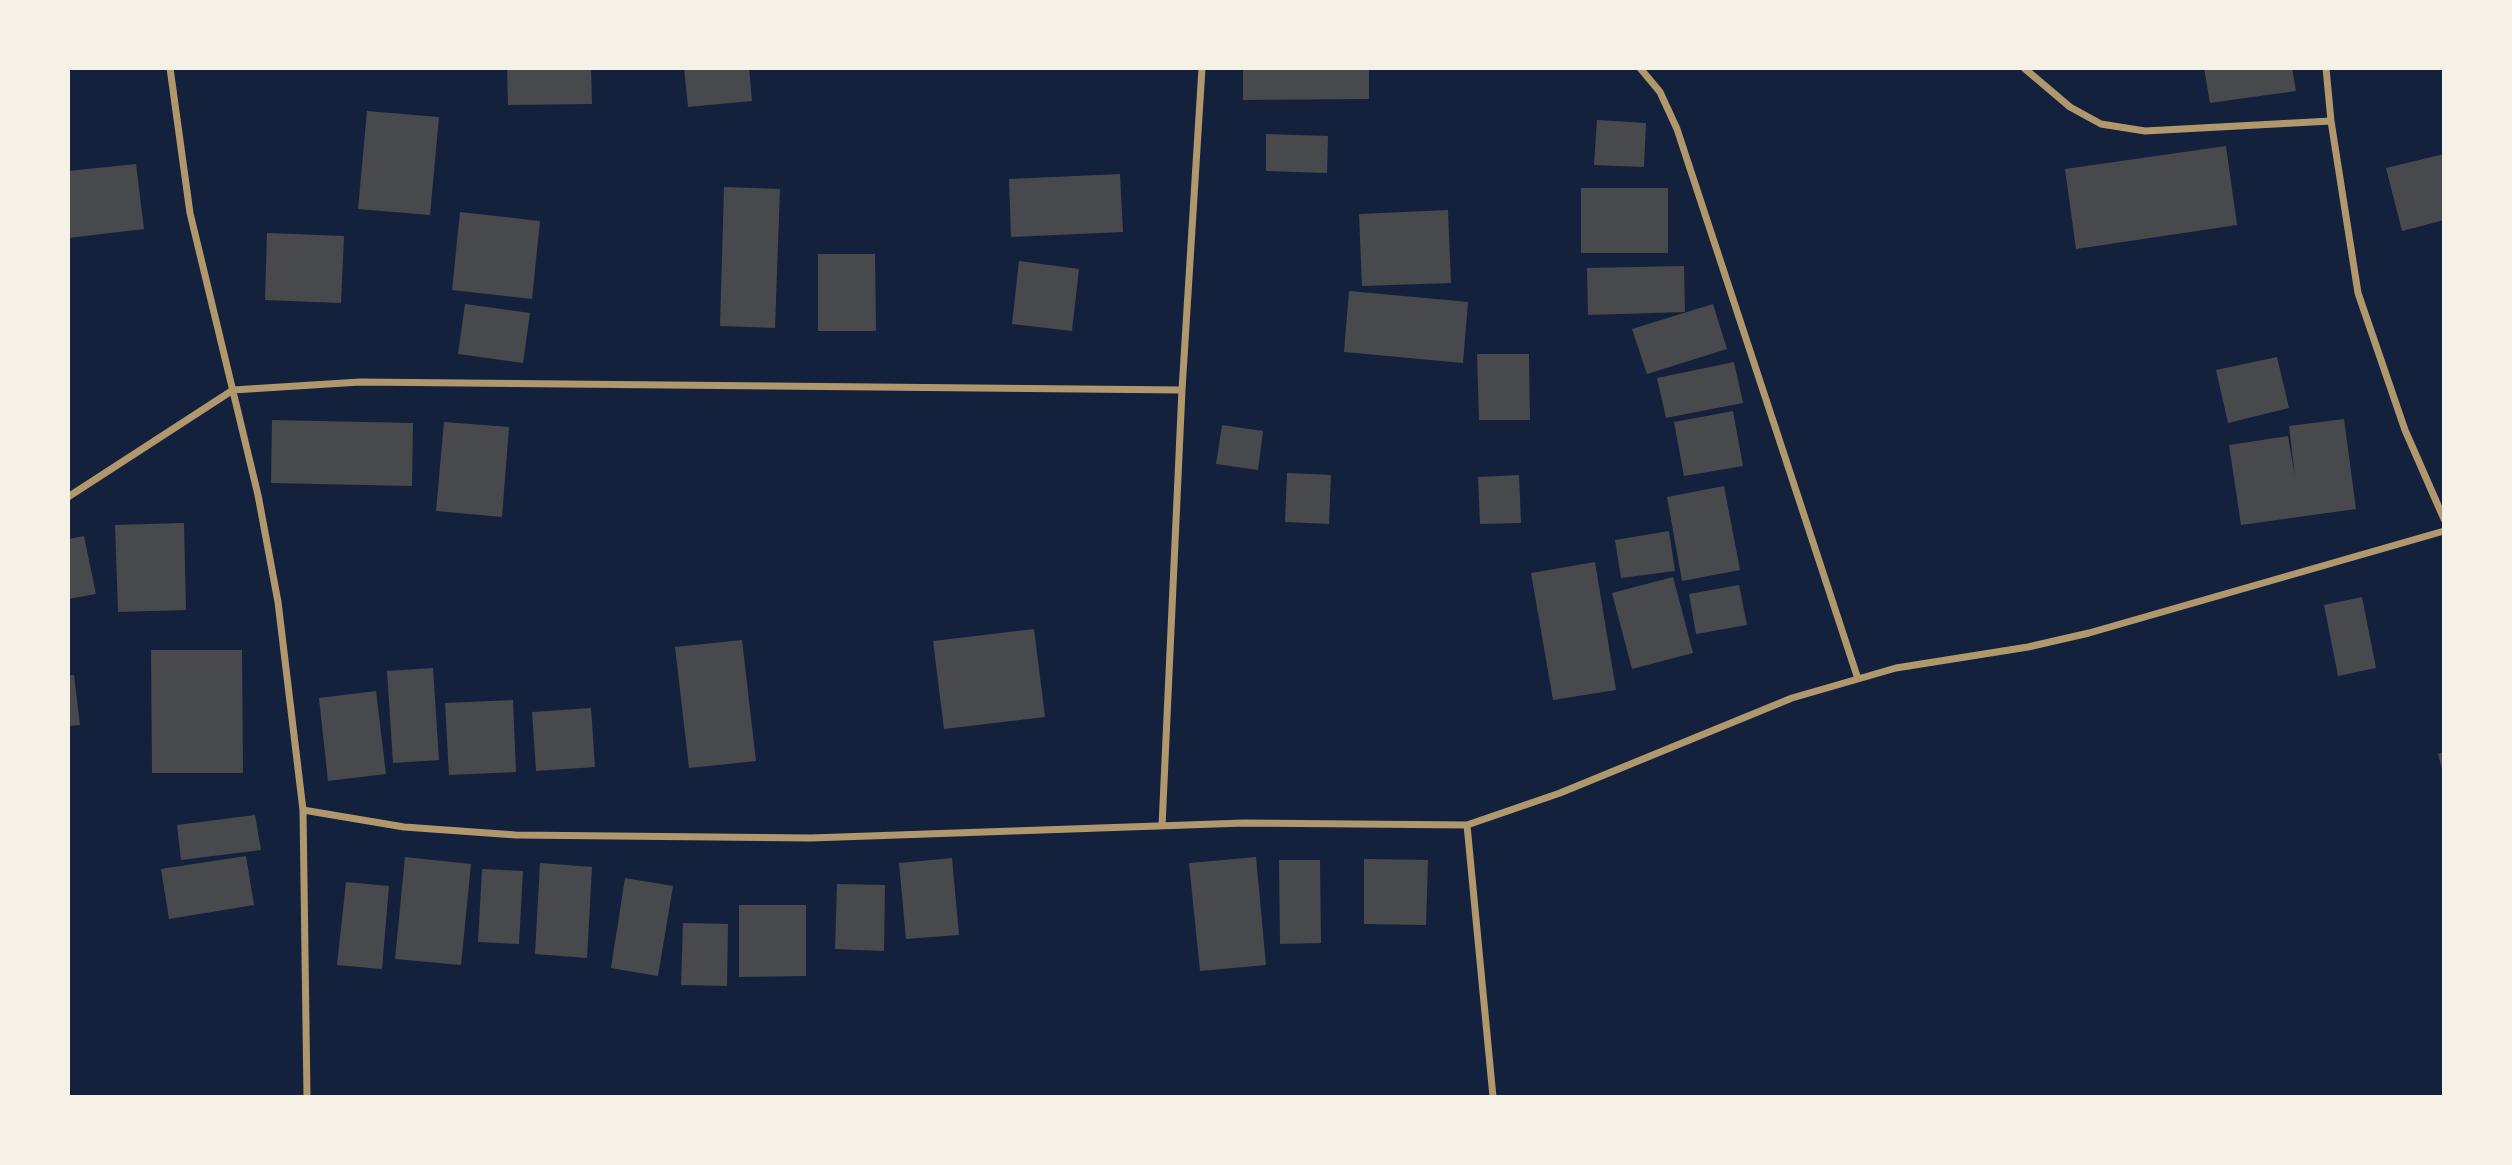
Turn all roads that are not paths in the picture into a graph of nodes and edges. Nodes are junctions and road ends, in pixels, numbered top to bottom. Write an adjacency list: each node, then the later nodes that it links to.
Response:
1 (170, 68): 7 (street)
2 (1202, 68): 8 (street)
3 (1640, 68): 12 (street)
4 (2024, 68): 6 (street)
5 (2326, 68): 6 (street)
6 (2331, 121): 10 (street)
7 (233, 390): 8 (street); 9 (street); 13 (street)
8 (1181, 390): 15 (street)
9 (68, 497)
10 (2444, 519)
11 (2444, 531): 12 (street)
12 (1858, 679): 14 (street)
13 (303, 810): 15 (street); 16 (street)
14 (1467, 825): 15 (street); 17 (street)
15 (1162, 826)
16 (307, 1097)
17 (1493, 1097)

